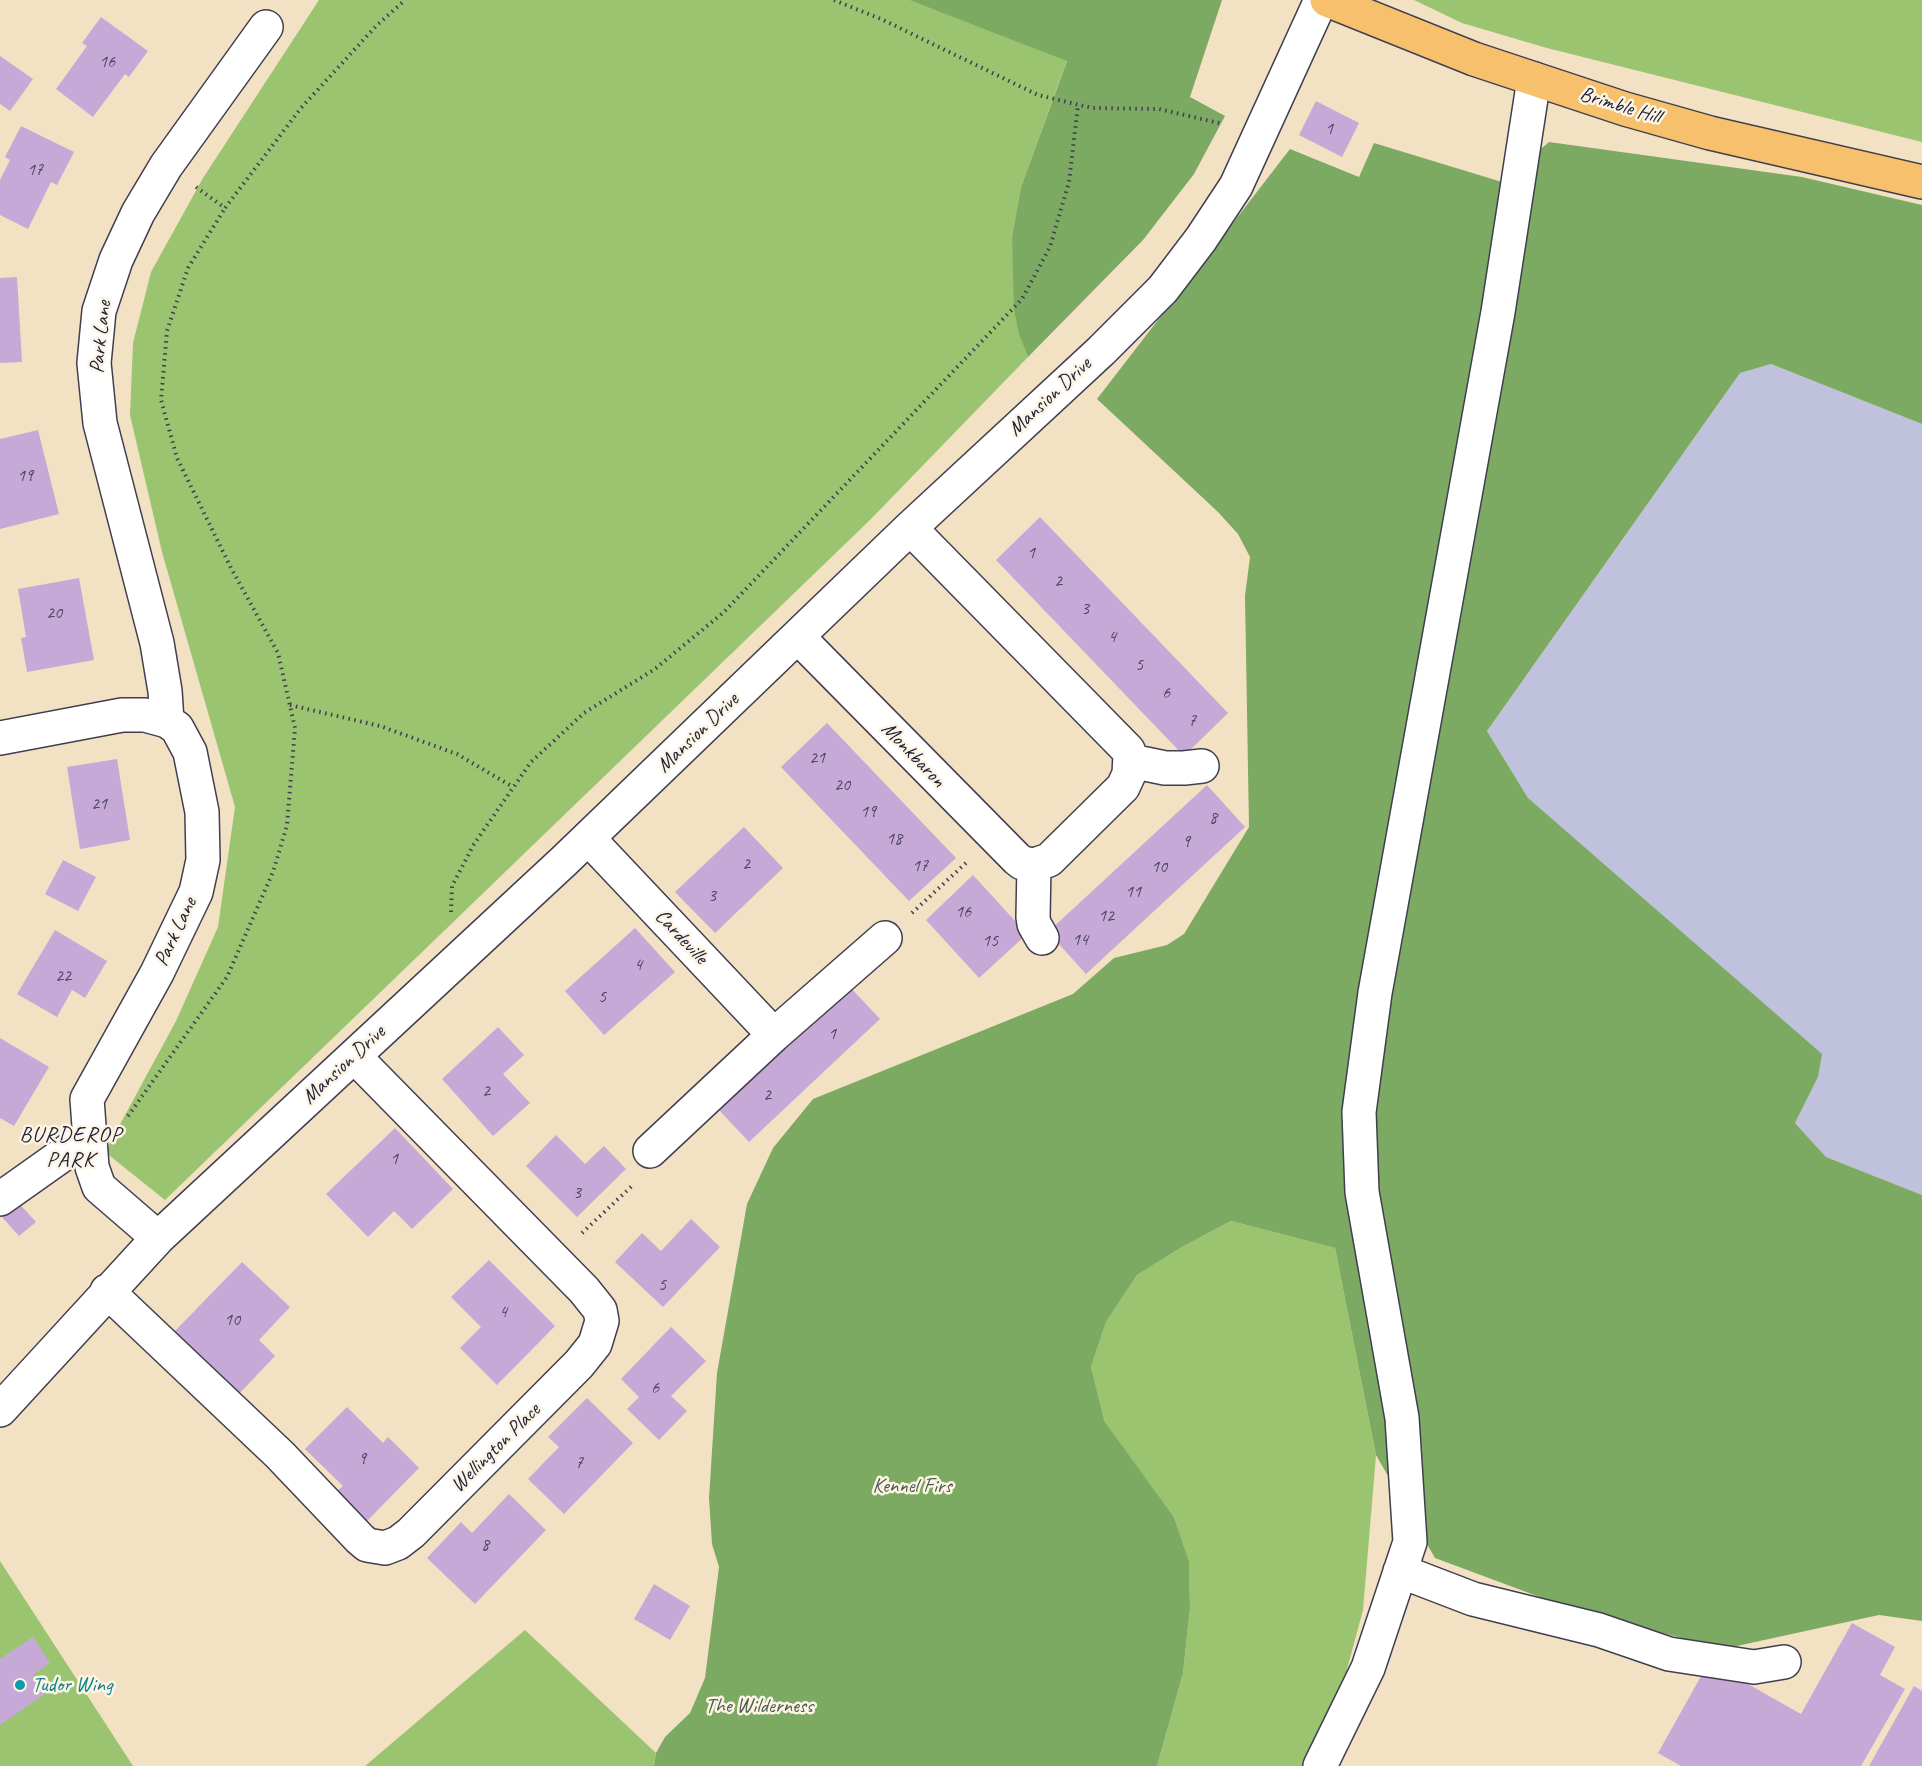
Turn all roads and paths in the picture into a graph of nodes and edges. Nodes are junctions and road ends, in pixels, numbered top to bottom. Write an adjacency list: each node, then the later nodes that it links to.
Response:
1 (405, 0): 11 (path)
2 (834, 0): 7 (path)
3 (1322, 0): 8 (street, Mansion Drive)
4 (1327, 0): 6 (main road, Brimble Hill)
5 (266, 27): 9 (street, Park Lane)
6 (1534, 79): 10 (main road, Brimble Hill); 36 (street)
7 (1078, 105): 8 (path); 19 (path)
8 (1260, 134): 12 (street, Mansion Drive)
9 (166, 166): 11 (path); 15 (street, Park Lane)
10 (1922, 182)
11 (225, 208): 14 (path)
12 (910, 528): 13 (street, Mansion Drive); 17 (street)
13 (798, 637): 20 (street, Mansion Drive); 21 (street, Monkbaron)
14 (290, 705): 19 (path); 28 (path)
15 (167, 721): 16 (street); 29 (street, Park Lane)
16 (0, 738)
17 (1131, 761): 18 (street); 22 (street)
18 (1202, 766)
19 (513, 787): 25 (path)
20 (588, 838): 25 (street, Mansion Drive); 26 (street, Cardeville)
21 (994, 838): 22 (street, Monkbaron); 23 (path)
22 (1034, 865): 24 (street)
23 (885, 938): 26 (street)
24 (1042, 938)
25 (475, 944): 27 (street, Mansion Drive)
26 (774, 1035): 30 (street)
27 (354, 1056): 32 (street, Mansion Drive); 33 (street, Wellington Place)
28 (126, 1119)
29 (88, 1136): 31 (street); 32 (street, Park Lane)
30 (650, 1151): 33 (path)
31 (0, 1199)
32 (158, 1238): 34 (street, Mansion Drive)
33 (554, 1260): 34 (street, Wellington Place)
34 (107, 1291): 35 (street, Mansion Drive)
35 (0, 1410)
36 (1400, 1571): 37 (street); 38 (street)
37 (1784, 1662)
38 (1320, 1766)

